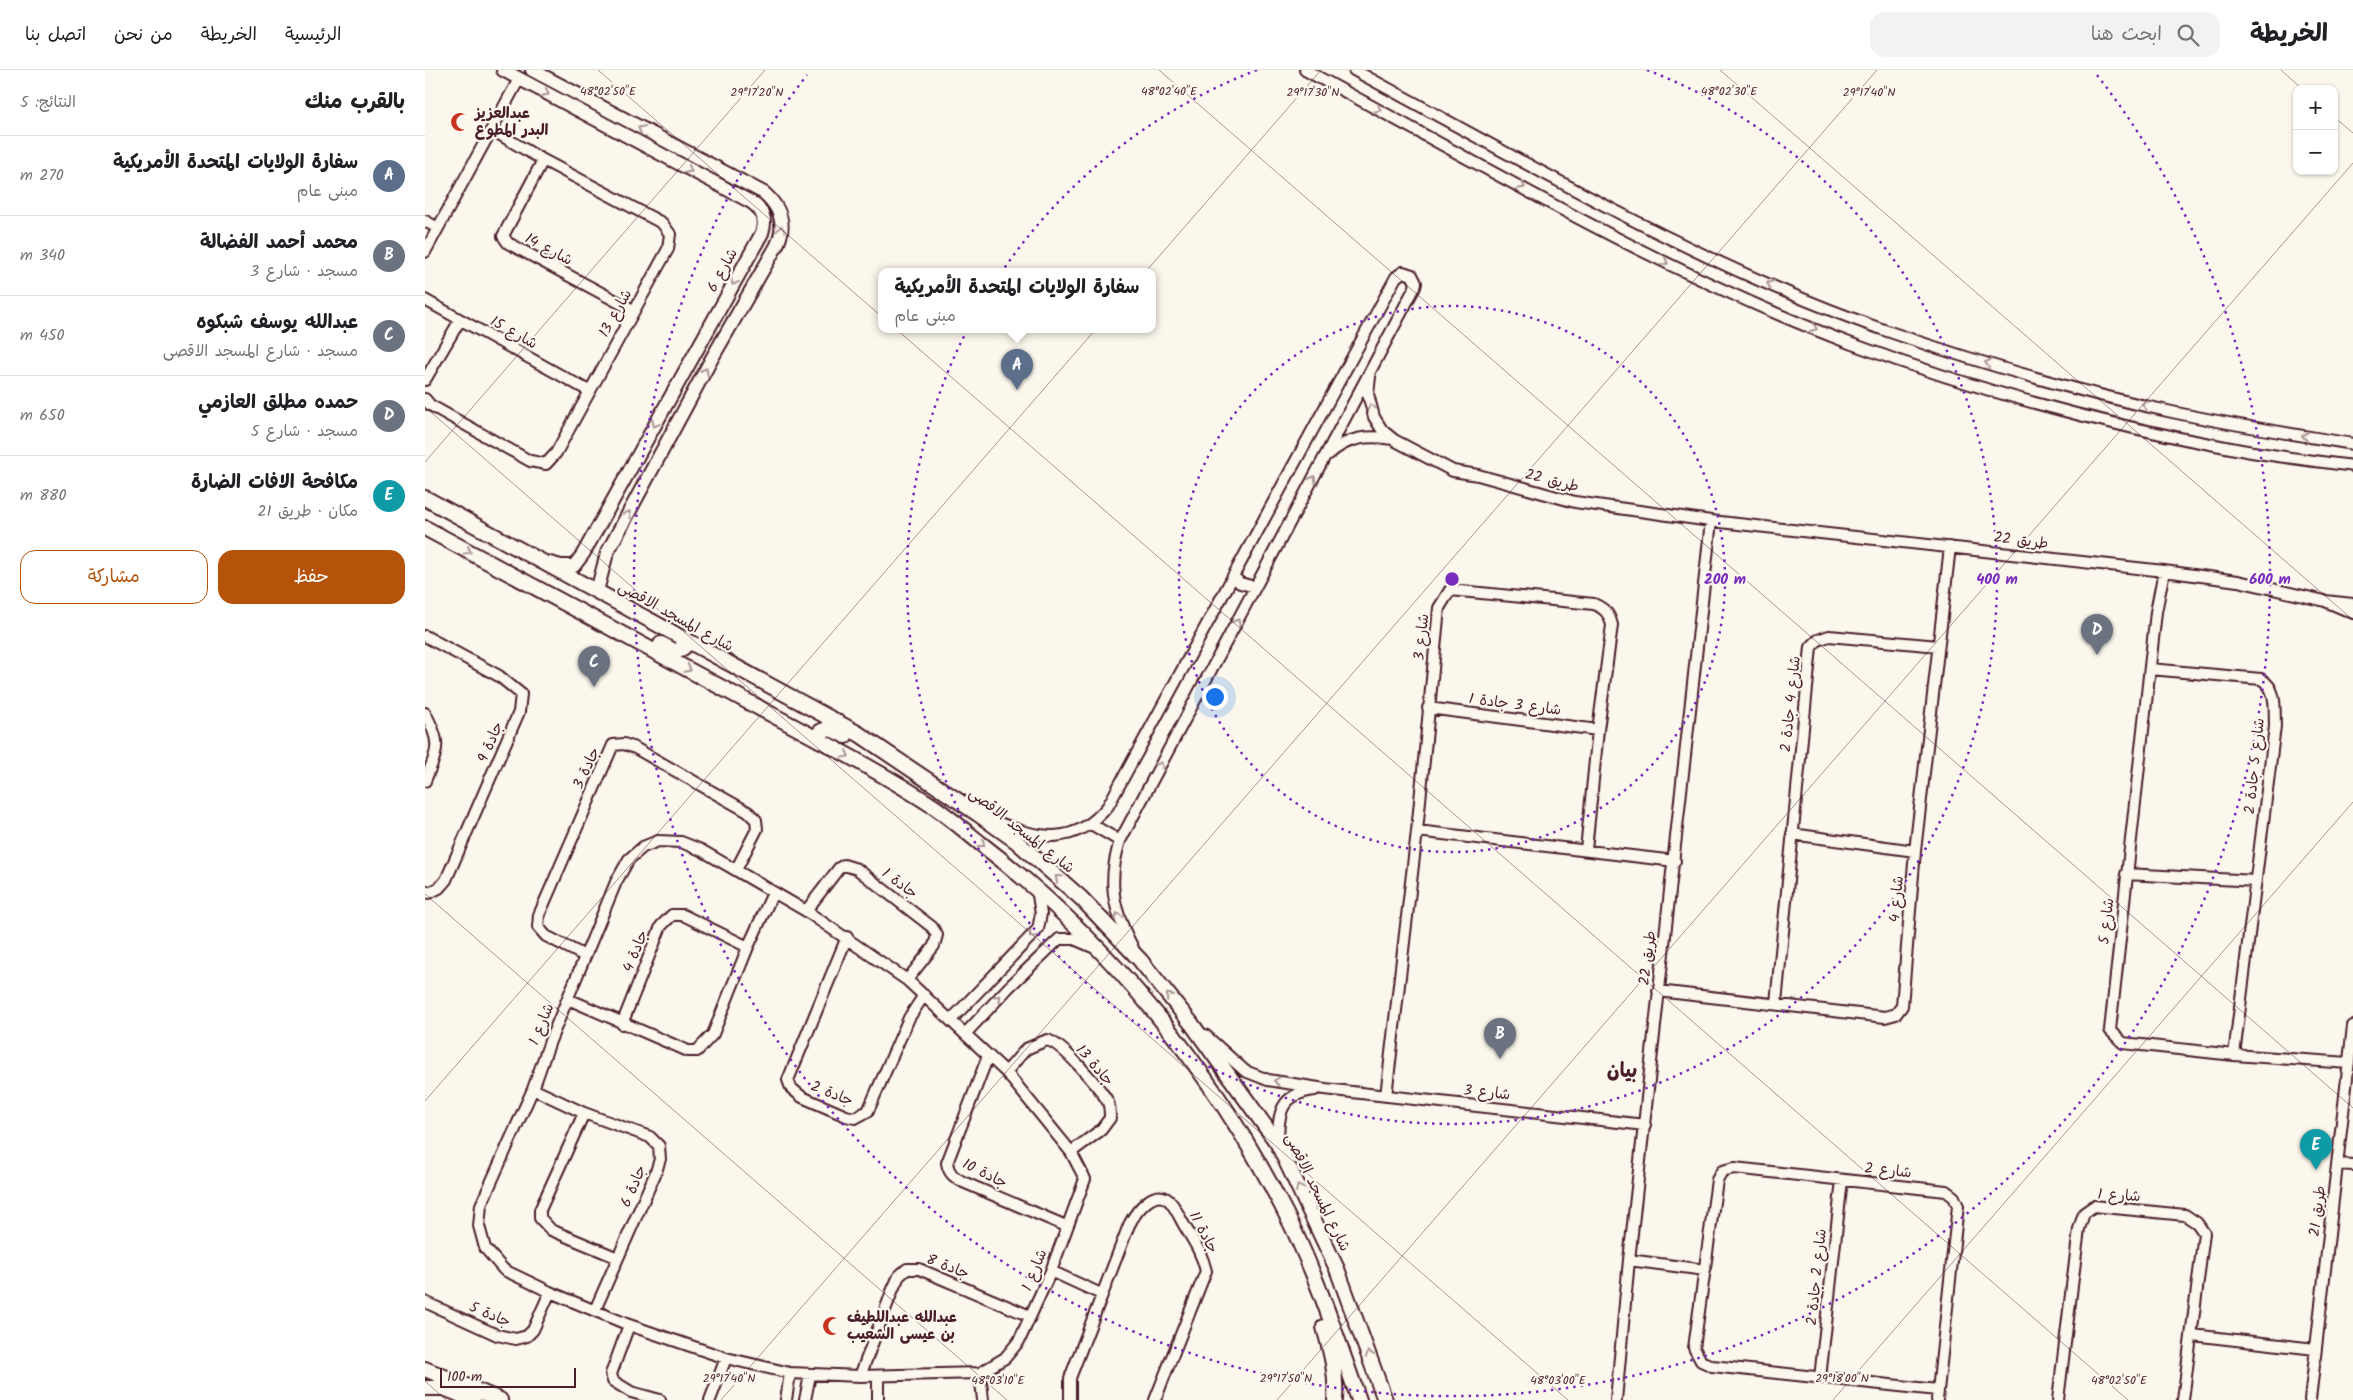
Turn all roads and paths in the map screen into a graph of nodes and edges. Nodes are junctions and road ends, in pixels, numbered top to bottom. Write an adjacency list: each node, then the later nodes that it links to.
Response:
1 (503, 70): 5 (street, شارع 6)
2 (532, 70): 8 (street, one-way to 2)
3 (1305, 70): 23 (street, one-way to 23)
4 (1354, 70): 21 (street, one-way to 4)
5 (519, 79): 6 (street); 9 (street, شارع 6, one-way to 9)
6 (492, 130): 7 (street, شارع 13); 11 (street)
7 (543, 160): 14 (street, شارع 13); 14 (street, شارع 14)
8 (724, 173): 9 (street); 28 (street, one-way to 8)
9 (718, 185): 27 (street, شارع 6, one-way to 27)
10 (425, 221): 11 (street)
11 (438, 228): 12 (street)
12 (425, 252)
13 (425, 300): 15 (street, شارع 15)
14 (633, 310): 18 (street, شارع 13)
15 (460, 320): 17 (street); 18 (street, شارع 15)
16 (1373, 367): 20 (street, طريق 22, one-way to 16); 22 (street); 32 (street)
17 (425, 380)
18 (589, 391): 19 (street, شارع 13)
19 (425, 399)
20 (1393, 440): 22 (street, طريق 22); 25 (street, طريق 22)
21 (2353, 444)
22 (1322, 463): 33 (street, one-way to 22)
23 (2353, 466)
24 (425, 498): 30 (main road, شارع المسجد الاقصى)
25 (1711, 521): 29 (street, طريق 22); 56 (street, طريق 22)
26 (425, 528): 38 (main road, one-way to 38)
27 (598, 528): 28 (street); 30 (street, شارع 6)
28 (616, 537): 34 (street)
29 (1950, 547): 31 (street, طريق 22); 41 (street, شارع 4)
30 (536, 559): 34 (main road, شارع المسجد الاقصى)
31 (2164, 571): 35 (street, طريق 22); 42 (street, شارع 5)
32 (1233, 576): 33 (street); 50 (street)
33 (1255, 587): 53 (street, one-way to 33)
34 (597, 591): 40 (main road, شارع المسجد الاقصى)
35 (2325, 601): 36 (street, طريق 22); 37 (street, طريق 22)
36 (2353, 604)
37 (2353, 613)
38 (605, 624): 40 (main road); 46 (main road, one-way to 46)
39 (425, 636): 61 (street, جادة 9)
40 (685, 639): 47 (main road, شارع المسجد الاقصى)
41 (1938, 646): 52 (street, شارع 4 جادة 2); 55 (street, شارع 4)
42 (2151, 669): 58 (street, شارع 5); 59 (street, شارع 5 جادة 2)
43 (1429, 708): 45 (street, شارع 3 جادة 1); 45 (street, شارع 3); 51 (street, شارع 3)
44 (425, 713): 48 (street)
45 (1598, 730): 54 (street, شارع 3)
46 (819, 740): 47 (main road); 60 (main road, one-way to 60)
47 (880, 748): 49 (main road, شارع المسجد الاقصى)
48 (425, 780)
49 (978, 814): 50 (street); 68 (main road, شارع المسجد الاقصى, one-way to 49)
50 (1091, 824): 53 (street)
51 (1417, 831): 54 (street); 85 (street, شارع 3)
52 (1792, 834): 55 (street); 73 (street, شارع 4 جادة 2)
53 (1120, 841): 68 (street, one-way to 53)
54 (1586, 850): 56 (street)
55 (1915, 851): 73 (street, شارع 4)
56 (1675, 860): 70 (street, طريق 22)
57 (736, 870): 62 (street, شارع 1); 67 (street, شارع 1); 67 (street, جادة 3)
58 (2126, 874): 59 (street); 79 (street, شارع 5)
59 (2256, 881): 79 (street, شارع 5 جادة 2)
60 (1037, 889): 66 (main road); 74 (street, one-way to 74)
61 (425, 891)
62 (773, 893): 63 (street, شارع 1); 65 (street)
63 (806, 910): 64 (street, شارع 1); 69 (street, جادة 1)
64 (847, 937): 69 (street, شارع 1); 71 (street, جادة 2)
65 (748, 947): 76 (street); 76 (street, جادة 4)
66 (1102, 951): 78 (street, one-way to 66); 94 (main road)
67 (585, 956): 72 (street, شارع 1)
68 (1139, 960): 75 (main road, شارع المسجد الاقصى, one-way to 68)
69 (907, 980): 71 (street, شارع 1)
70 (1658, 991): 73 (street, شارع 4); 87 (street, طريق 22)
71 (924, 996): 74 (street, شارع 1)
72 (568, 999): 76 (street); 83 (street, شارع 1)
73 (1776, 1003)
74 (951, 1020): 78 (street, شارع 1)
75 (1191, 1023): 84 (street, شارع 3, one-way to 75); 88 (main road, شارع المسجد الاقصى)
76 (622, 1024)
77 (2353, 1026): 81 (street, طريق 21)
78 (965, 1034): 80 (street, شارع 1)
79 (2234, 1055): 81 (street, شارع 5)
80 (988, 1056): 82 (street, شارع 1); 95 (street, جادة 10)
81 (2349, 1063): 90 (street, طريق 21)
82 (1006, 1072): 89 (street, شارع 1); 89 (street, جادة 13)
83 (533, 1089): 86 (street, جادة 6); 101 (street, شارع 1)
84 (1325, 1089): 85 (street, شارع 3); 88 (street, شارع 3)
85 (1386, 1096): 87 (street, شارع 3)
86 (584, 1113): 96 (street, جادة 6); 96 (street)
87 (1645, 1125): 97 (street, طريق 22)
88 (1278, 1144): 93 (main road, شارع المسجد الاقصى, one-way to 88)
89 (1071, 1152): 95 (street, شارع 1)
90 (2337, 1164): 91 (street); 108 (street, طريق 21)
91 (2353, 1165)
92 (1842, 1180): 99 (street, شارع 2); 116 (street, شارع 2 جادة 2); 118 (street, شارع 2)
93 (1310, 1213): 94 (main road); 132 (main road, شارع المسجد الاقصى, one-way to 93)
94 (1288, 1218): 98 (main road)
95 (1066, 1226): 100 (street, شارع 1)
96 (618, 1258): 104 (street, جادة 6)
97 (1629, 1260): 99 (street); 133 (street, طريق 22)
98 (1308, 1264): 130 (main road); 131 (main road)
99 (1705, 1270): 116 (street, شارع 2)
100 (1051, 1271): 102 (street); 105 (street, شارع 1)
101 (550, 1292): 103 (street, جادة 5); 104 (street, شارع 1)
102 (1101, 1294): 128 (street, جادة 11); 129 (street, جادة 11)
103 (425, 1302)
104 (595, 1310): 106 (street, شارع 1)
105 (1030, 1316): 111 (street, شارع 1); 114 (street, جادة 8)
106 (629, 1325): 109 (street, شارع 1); 122 (street)
107 (2192, 1335): 108 (street); 134 (street, شارع 1); 135 (street, شارع 1)
108 (2315, 1349): 136 (street, طريق 21)
109 (727, 1358): 112 (street, شارع 1); 123 (street)
110 (425, 1369): 121 (main road)
111 (980, 1373): 115 (street, شارع 1); 127 (street)
112 (790, 1374): 113 (street, شارع 1); 124 (street)
113 (810, 1375): 114 (street, شارع 1); 125 (street)
114 (860, 1376): 115 (street, شارع 1)
115 (878, 1376): 126 (street)
116 (1820, 1378): 118 (street, شارع 2)
117 (425, 1388): 119 (main road); 120 (main road)
118 (1937, 1395)
119 (452, 1400)
120 (473, 1400)
121 (500, 1400)
122 (660, 1400)
123 (710, 1400)
124 (786, 1400)
125 (805, 1400)
126 (877, 1400)
127 (983, 1400)
128 (1070, 1400)
129 (1155, 1400)
130 (1335, 1400)
131 (1359, 1400)
132 (1385, 1400)
133 (1616, 1400)
134 (2059, 1400)
135 (2183, 1400)
136 (2310, 1400)

